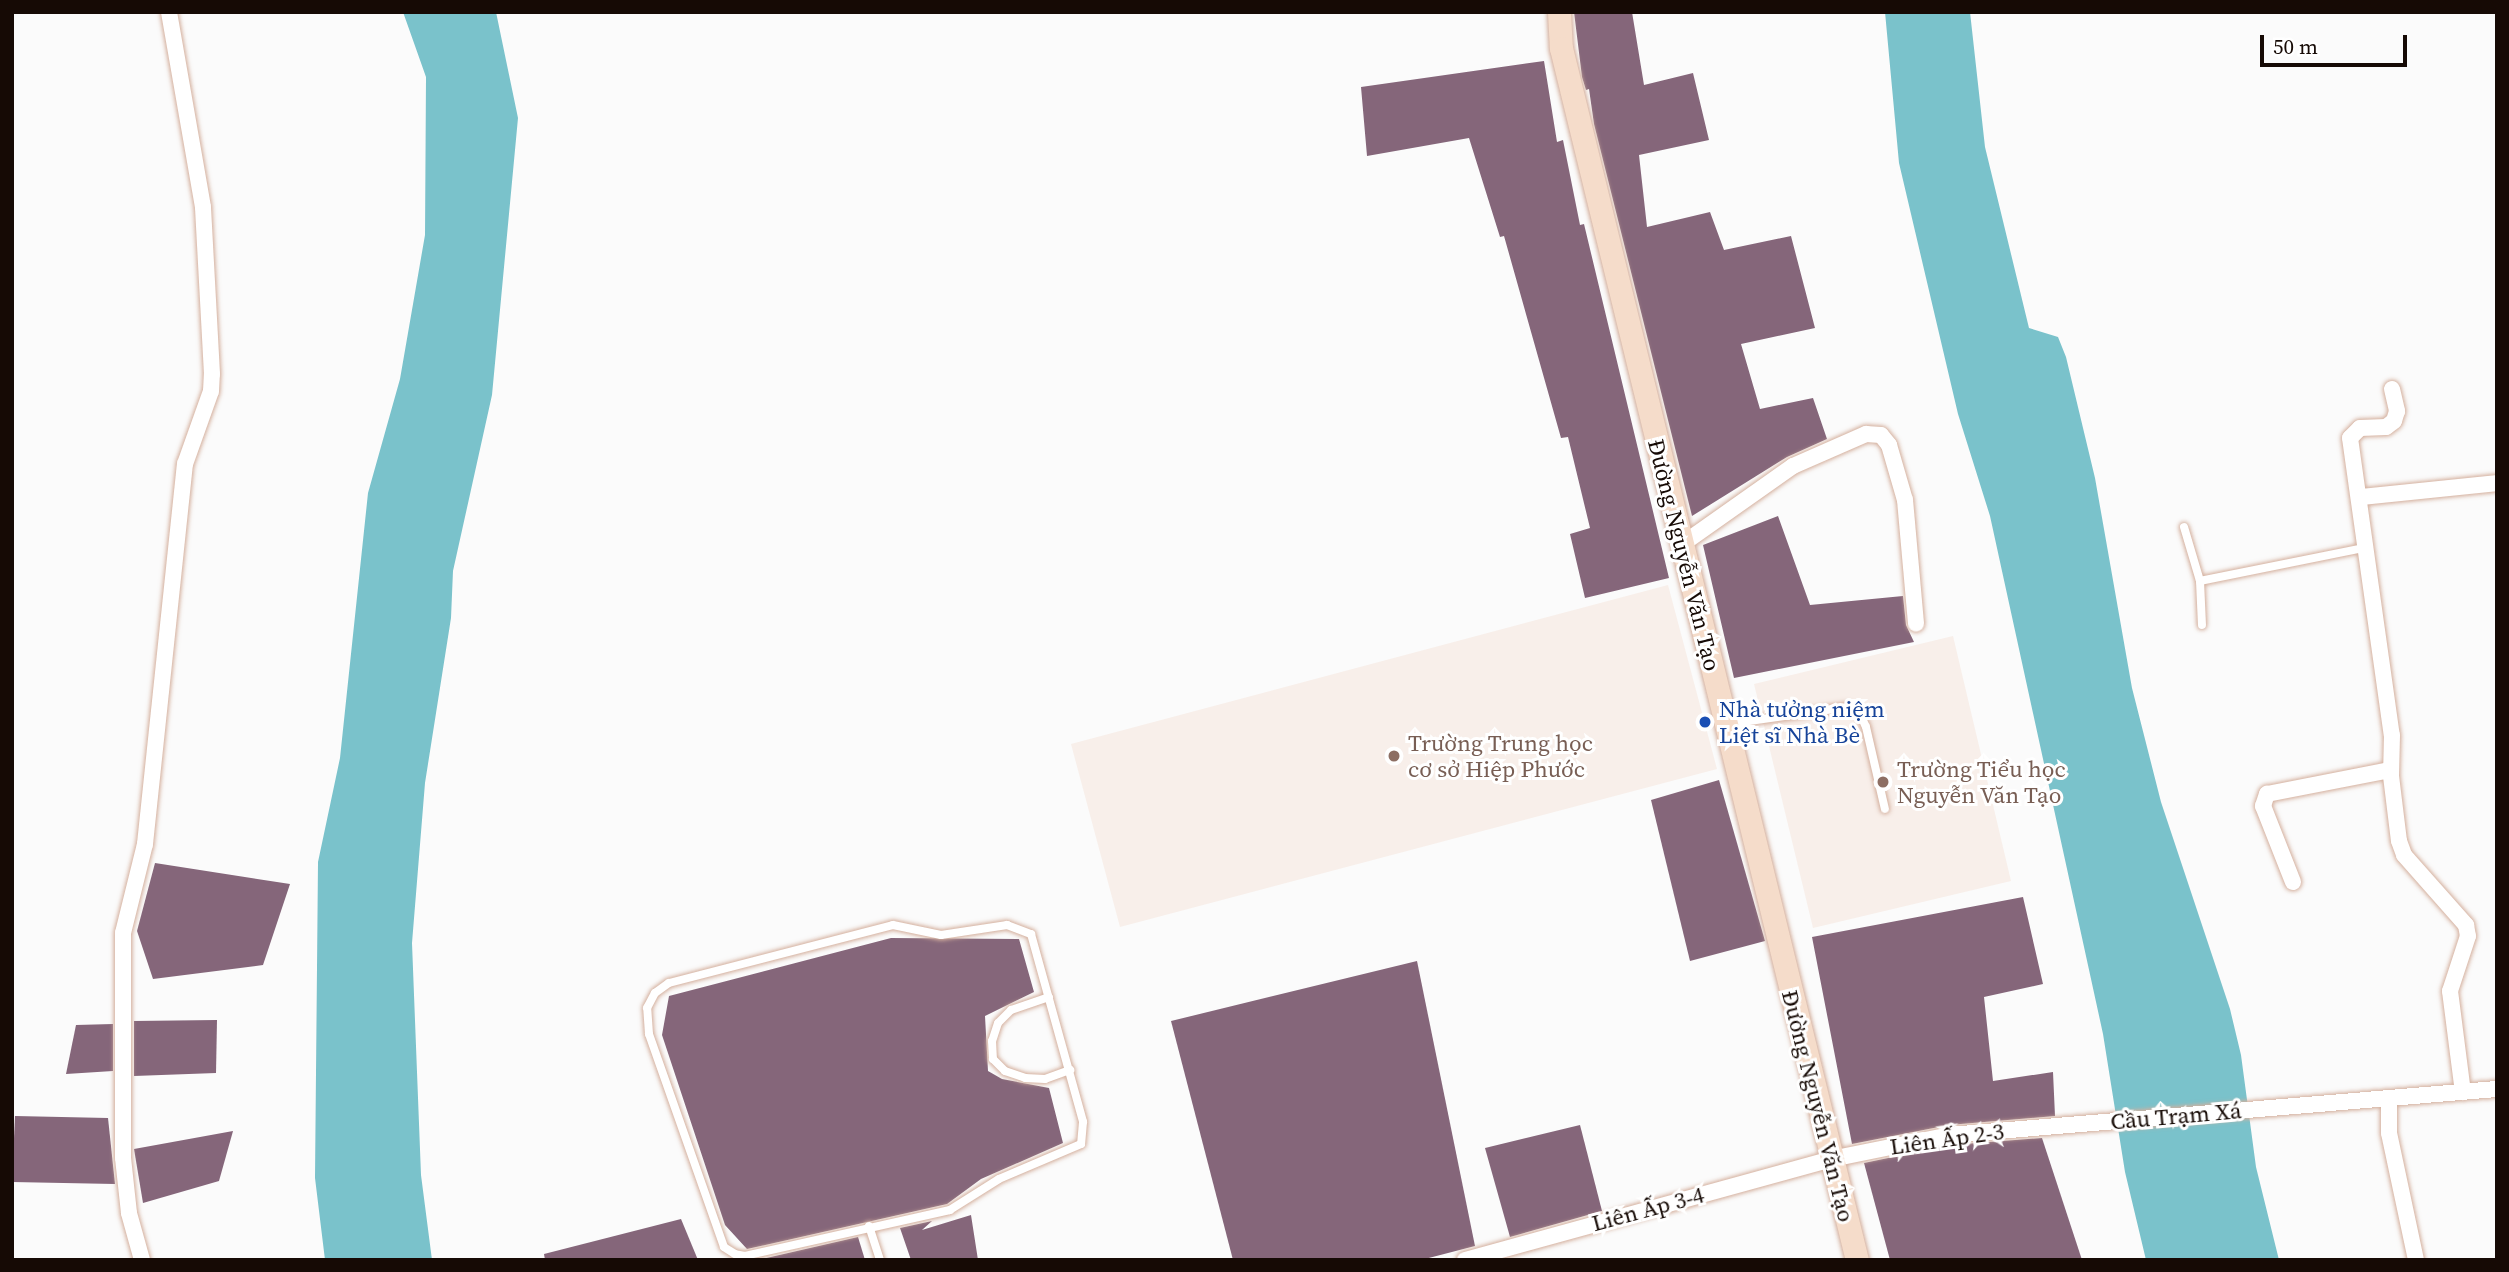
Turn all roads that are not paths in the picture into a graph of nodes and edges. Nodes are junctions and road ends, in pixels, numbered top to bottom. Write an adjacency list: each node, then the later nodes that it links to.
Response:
1 (169, 12): 24 (street)
2 (1559, 12): 7 (main road, Đường Nguyễn Văn Tạo)
3 (2392, 389): 5 (street)
4 (2497, 483): 5 (street)
5 (2362, 497): 8 (street)
6 (2185, 527): 9 (lane)
7 (1682, 545): 10 (street); 12 (main road, Đường Nguyễn Văn Tạo)
8 (2363, 548): 9 (lane); 13 (street)
9 (2200, 581): 11 (lane)
10 (1916, 624)
11 (2202, 625)
12 (1725, 724): 14 (lane); 22 (main road, Đường Nguyễn Văn Tạo)
13 (2391, 770): 15 (street); 19 (street)
14 (1885, 809)
15 (2293, 881)
16 (1049, 996): 17 (lane); 17 (lane); 23 (lane)
17 (1070, 1070): 23 (lane)
18 (2497, 1089): 19 (street)
19 (2463, 1092): 20 (street)
20 (2389, 1098): 21 (street, Cầu Trạm Xá); 28 (street)
21 (2064, 1125): 22 (street, Liên Ấp 2-3)
22 (1830, 1158): 26 (street, Liên Ấp 3-4); 27 (main road, Đường Nguyễn Văn Tạo)
23 (869, 1226): 25 (lane)
24 (142, 1260)
25 (880, 1260)
26 (1465, 1260)
27 (1857, 1260)
28 (2416, 1260)

